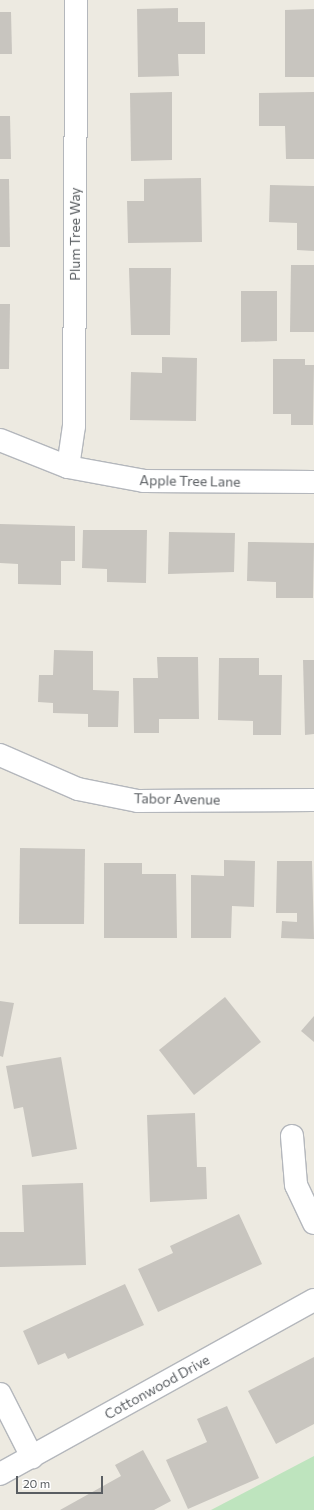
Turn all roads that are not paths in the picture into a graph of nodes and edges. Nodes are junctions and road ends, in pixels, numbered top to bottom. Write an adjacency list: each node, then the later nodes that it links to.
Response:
1 (76, 0): 3 (street, Plum Tree Way)
2 (0, 440): 3 (street, Apple Tree Lane)
3 (68, 467): 4 (street, Apple Tree Lane)
4 (314, 482)
5 (0, 755): 6 (street, Tabor Avenue)
6 (314, 800)
7 (292, 1136): 8 (street)
8 (314, 1222)
9 (314, 1300): 11 (street, Cottonwood Drive)
10 (0, 1394): 11 (street)
11 (32, 1457): 12 (street, Cottonwood Drive)
12 (0, 1474)

